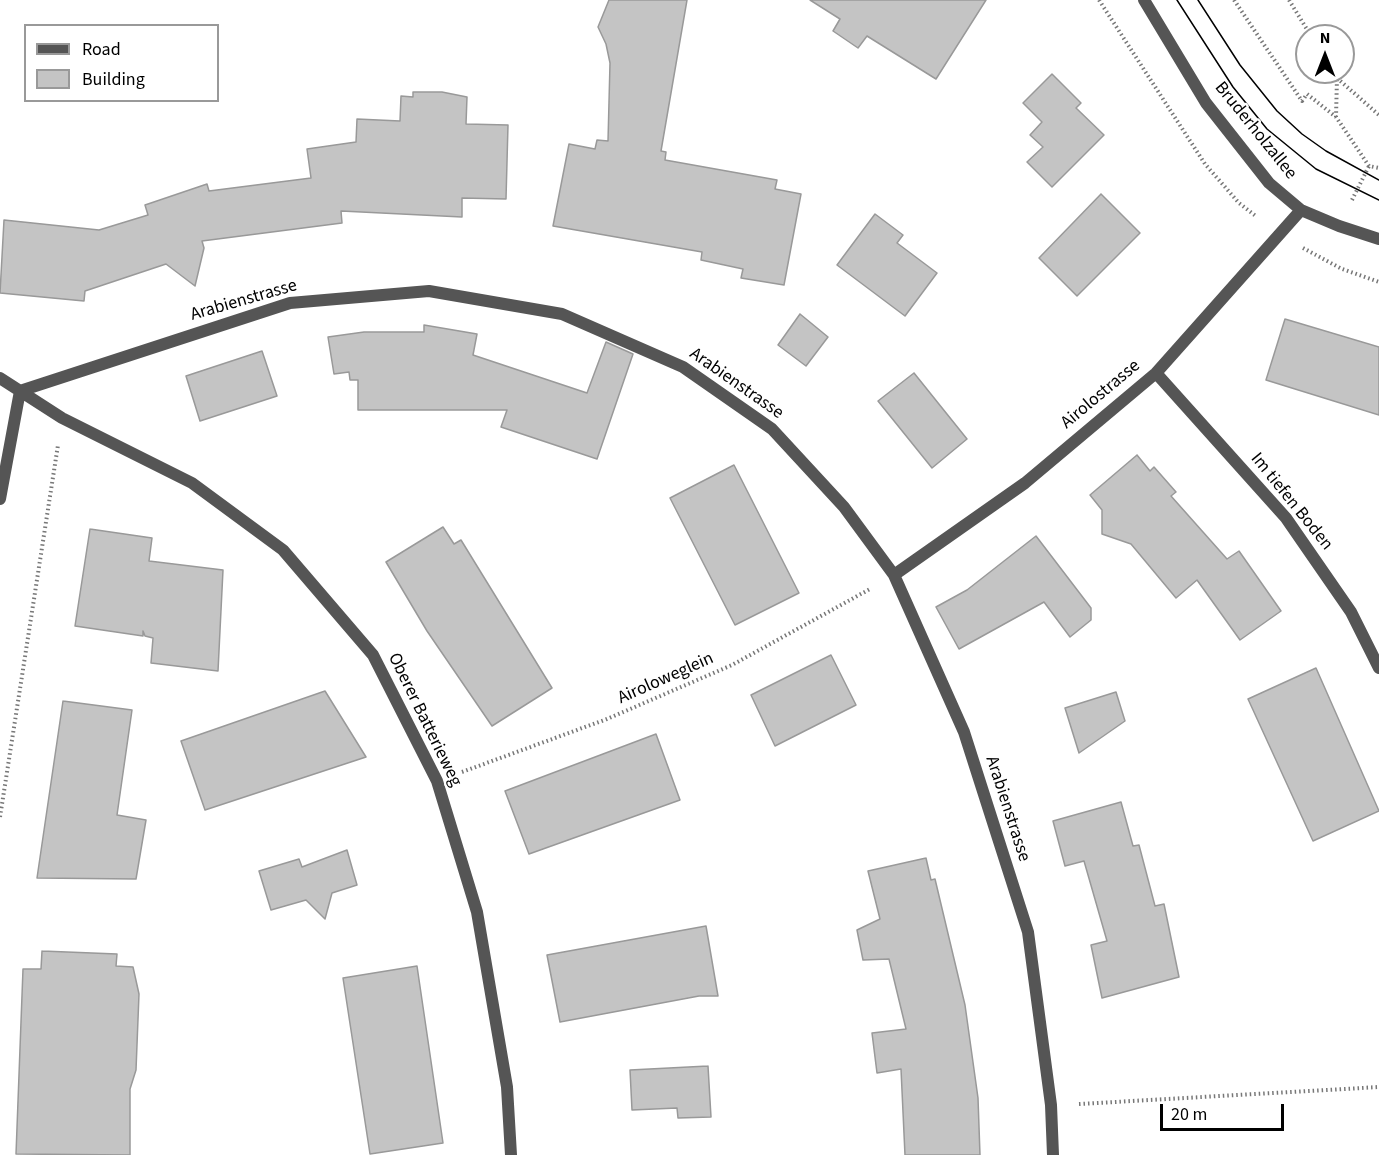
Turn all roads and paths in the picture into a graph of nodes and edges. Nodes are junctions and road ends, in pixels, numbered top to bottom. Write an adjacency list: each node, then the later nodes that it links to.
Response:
1 (1144, 0): 12 (street, Bruderholzallee)
2 (1234, 0): 8 (path)
3 (1289, 0): 4 (path)
4 (1304, 24)
5 (1337, 84): 8 (path)
6 (1344, 84): 7 (path)
7 (1379, 115)
8 (1336, 117): 9 (path)
9 (1369, 166): 10 (path); 11 (path)
10 (1379, 168)
11 (1349, 205)
12 (1301, 210): 13 (street, Bruderholzallee); 14 (street, Airolostrasse)
13 (1379, 239)
14 (1156, 373): 19 (street, Airolostrasse); 20 (street, Im tiefen Boden)
15 (0, 378): 16 (street, Oberer Batterieweg)
16 (20, 391): 17 (street, Oberer Batterieweg); 18 (street); 19 (street, Arabienstrasse)
17 (62, 418): 21 (street, Oberer Batterieweg); 22 (path)
18 (0, 499)
19 (894, 575): 21 (path, Airoloweglein); 24 (street, Arabienstrasse)
20 (1379, 668)
21 (436, 781): 25 (street, Oberer Batterieweg)
22 (0, 817)
23 (1379, 1087): 24 (path)
24 (1051, 1105): 26 (street, Arabienstrasse)
25 (511, 1155)
26 (1053, 1155)

